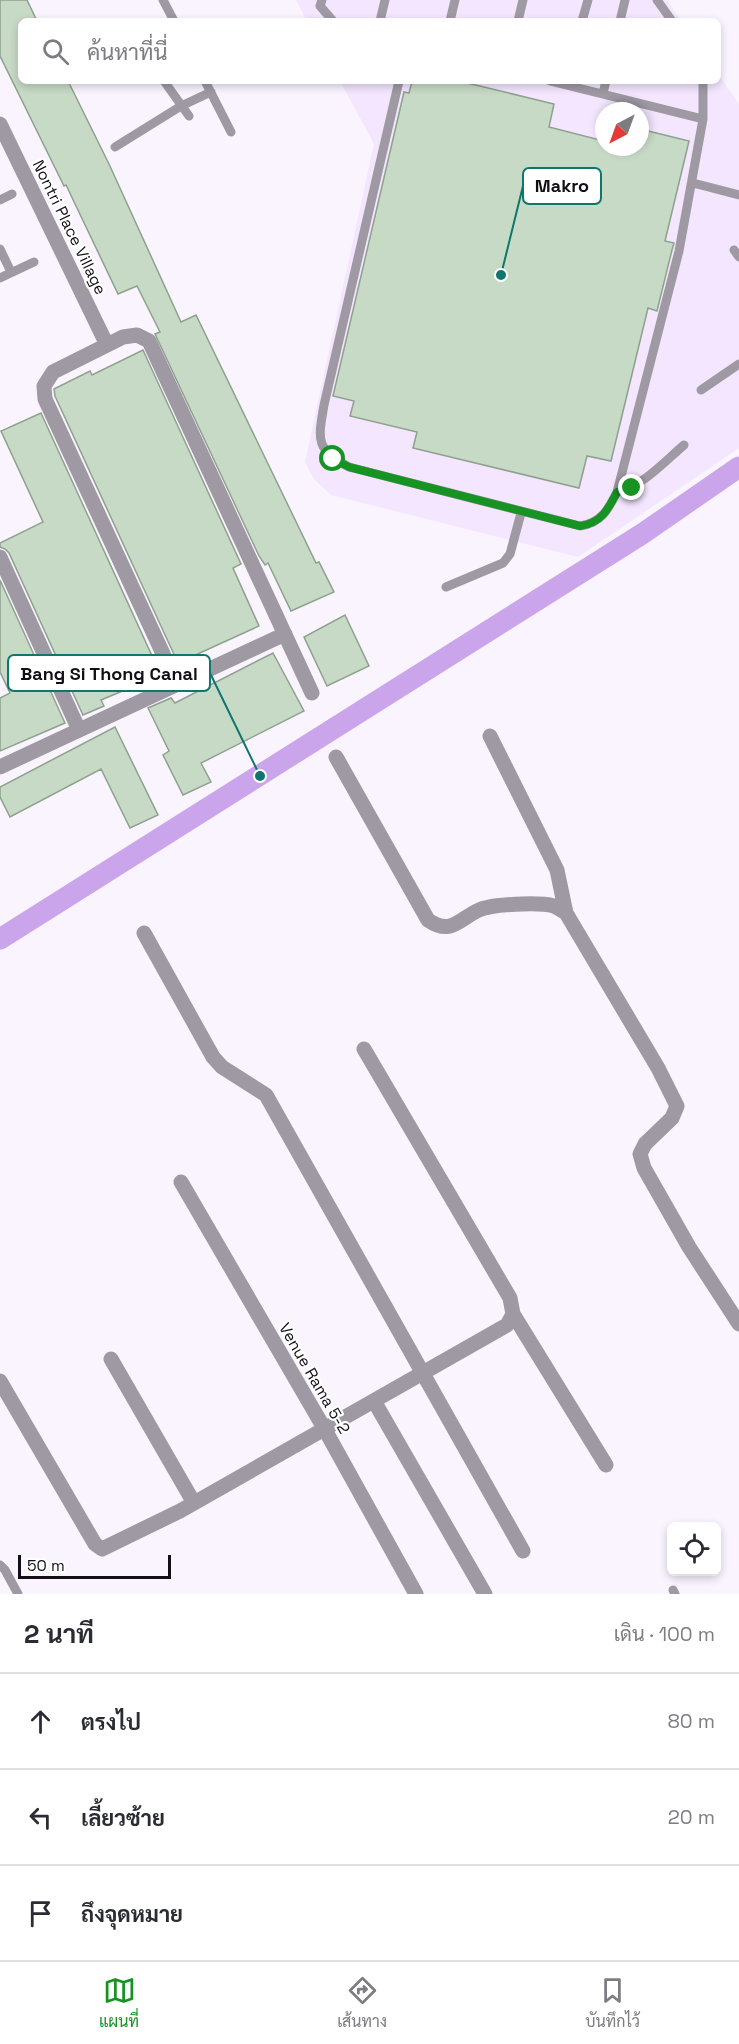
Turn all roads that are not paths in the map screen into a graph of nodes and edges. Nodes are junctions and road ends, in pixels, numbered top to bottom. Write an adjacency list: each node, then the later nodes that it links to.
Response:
1 (163, 0): 9 (lane)
2 (322, 0): 10 (lane)
3 (385, 0): 11 (lane)
4 (455, 0): 12 (lane)
5 (523, 0): 13 (lane)
6 (588, 0): 14 (lane)
7 (625, 0): 15 (lane)
8 (657, 0): 16 (lane)
9 (172, 18)
10 (330, 18)
11 (381, 18)
12 (451, 18)
13 (519, 18)
14 (583, 18)
15 (621, 18)
16 (670, 18)
17 (167, 84): 25 (lane)
18 (207, 84): 23 (lane)
19 (398, 84): 44 (lane)
20 (571, 84): 24 (lane)
21 (605, 84): 24 (lane)
22 (703, 84): 27 (lane)
23 (211, 92): 25 (lane); 29 (lane)
24 (603, 93): 27 (lane)
25 (181, 106): 26 (lane); 30 (lane)
26 (189, 116)
27 (703, 119): 31 (lane)
28 (0, 124): 39 (street, Nontri Place Village)
29 (231, 132)
30 (115, 147)
31 (693, 183): 33 (lane); 43 (lane)
32 (12, 194): 34 (lane)
33 (739, 195)
34 (0, 200)
35 (0, 249): 37 (lane)
36 (34, 262): 37 (lane)
37 (11, 272): 38 (lane)
38 (0, 278)
39 (107, 345): 47 (street); 48 (street)
40 (739, 364): 41 (lane)
41 (701, 390)
42 (684, 445): 43 (lane)
43 (617, 492): 44 (lane)
44 (521, 513): 46 (lane)
45 (0, 557): 50 (street)
46 (447, 587)
47 (285, 634): 48 (street); 49 (street)
48 (177, 684): 50 (street)
49 (312, 693)
50 (80, 730): 53 (street)
51 (490, 736): 54 (street)
52 (336, 757): 54 (street)
53 (0, 767)
54 (566, 913): 59 (street)
55 (144, 933): 61 (street)
56 (364, 1048): 58 (street)
57 (181, 1182): 64 (street, Venue Rama 5-2)
58 (513, 1314): 61 (street); 65 (street)
59 (739, 1324)
60 (111, 1359): 66 (street)
61 (424, 1372): 63 (street); 67 (street)
62 (0, 1382): 66 (street)
63 (374, 1401): 64 (street); 71 (street)
64 (324, 1428): 66 (street); 70 (street, Venue Rama 5-2)
65 (606, 1465)
66 (194, 1503)
67 (523, 1551)
68 (0, 1565): 69 (lane)
69 (18, 1594)
70 (416, 1594)
71 (485, 1594)

